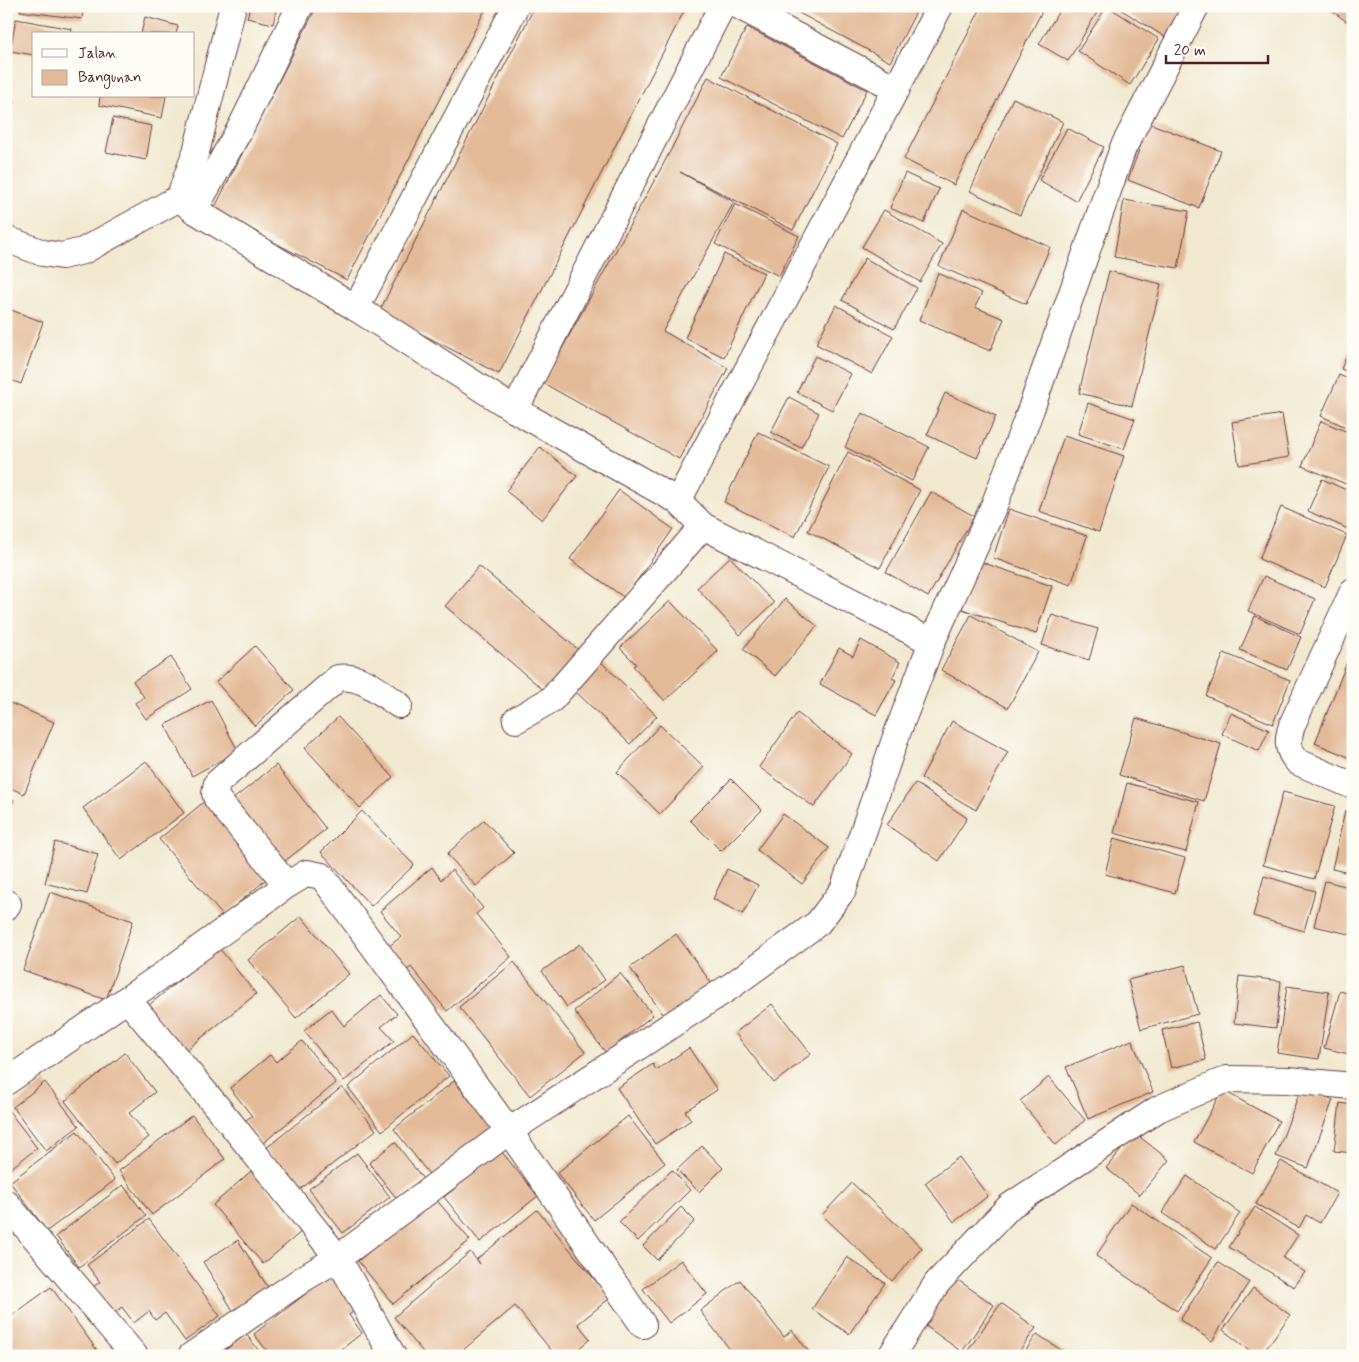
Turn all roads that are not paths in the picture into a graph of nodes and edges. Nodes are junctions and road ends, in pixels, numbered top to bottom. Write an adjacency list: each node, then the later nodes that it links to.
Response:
1 (233, 6): 9 (street)
2 (300, 6): 9 (street)
3 (516, 6): 11 (street)
4 (722, 6): 12 (street)
5 (740, 6): 8 (street)
6 (940, 6): 8 (street)
7 (1196, 6): 16 (street)
8 (897, 89): 13 (street)
9 (187, 204): 10 (street); 11 (street)
10 (6, 239)
11 (356, 308): 12 (street)
12 (515, 410): 13 (street)
13 (678, 501): 14 (street)
14 (703, 526): 16 (street); 18 (street)
15 (1353, 591): 19 (street)
16 (932, 642): 26 (street)
17 (399, 705): 20 (street)
18 (516, 720)
19 (1353, 786)
20 (287, 884): 23 (street); 26 (street)
21 (6, 903): 22 (street)
22 (6, 907)
23 (127, 999): 24 (street); 28 (street)
24 (6, 1082)
25 (1353, 1086): 30 (street)
26 (509, 1131): 28 (street); 29 (street)
27 (6, 1204): 31 (street)
28 (338, 1258): 32 (street); 33 (street)
29 (644, 1325)
30 (902, 1353)
31 (135, 1356)
32 (191, 1356)
33 (393, 1356)

